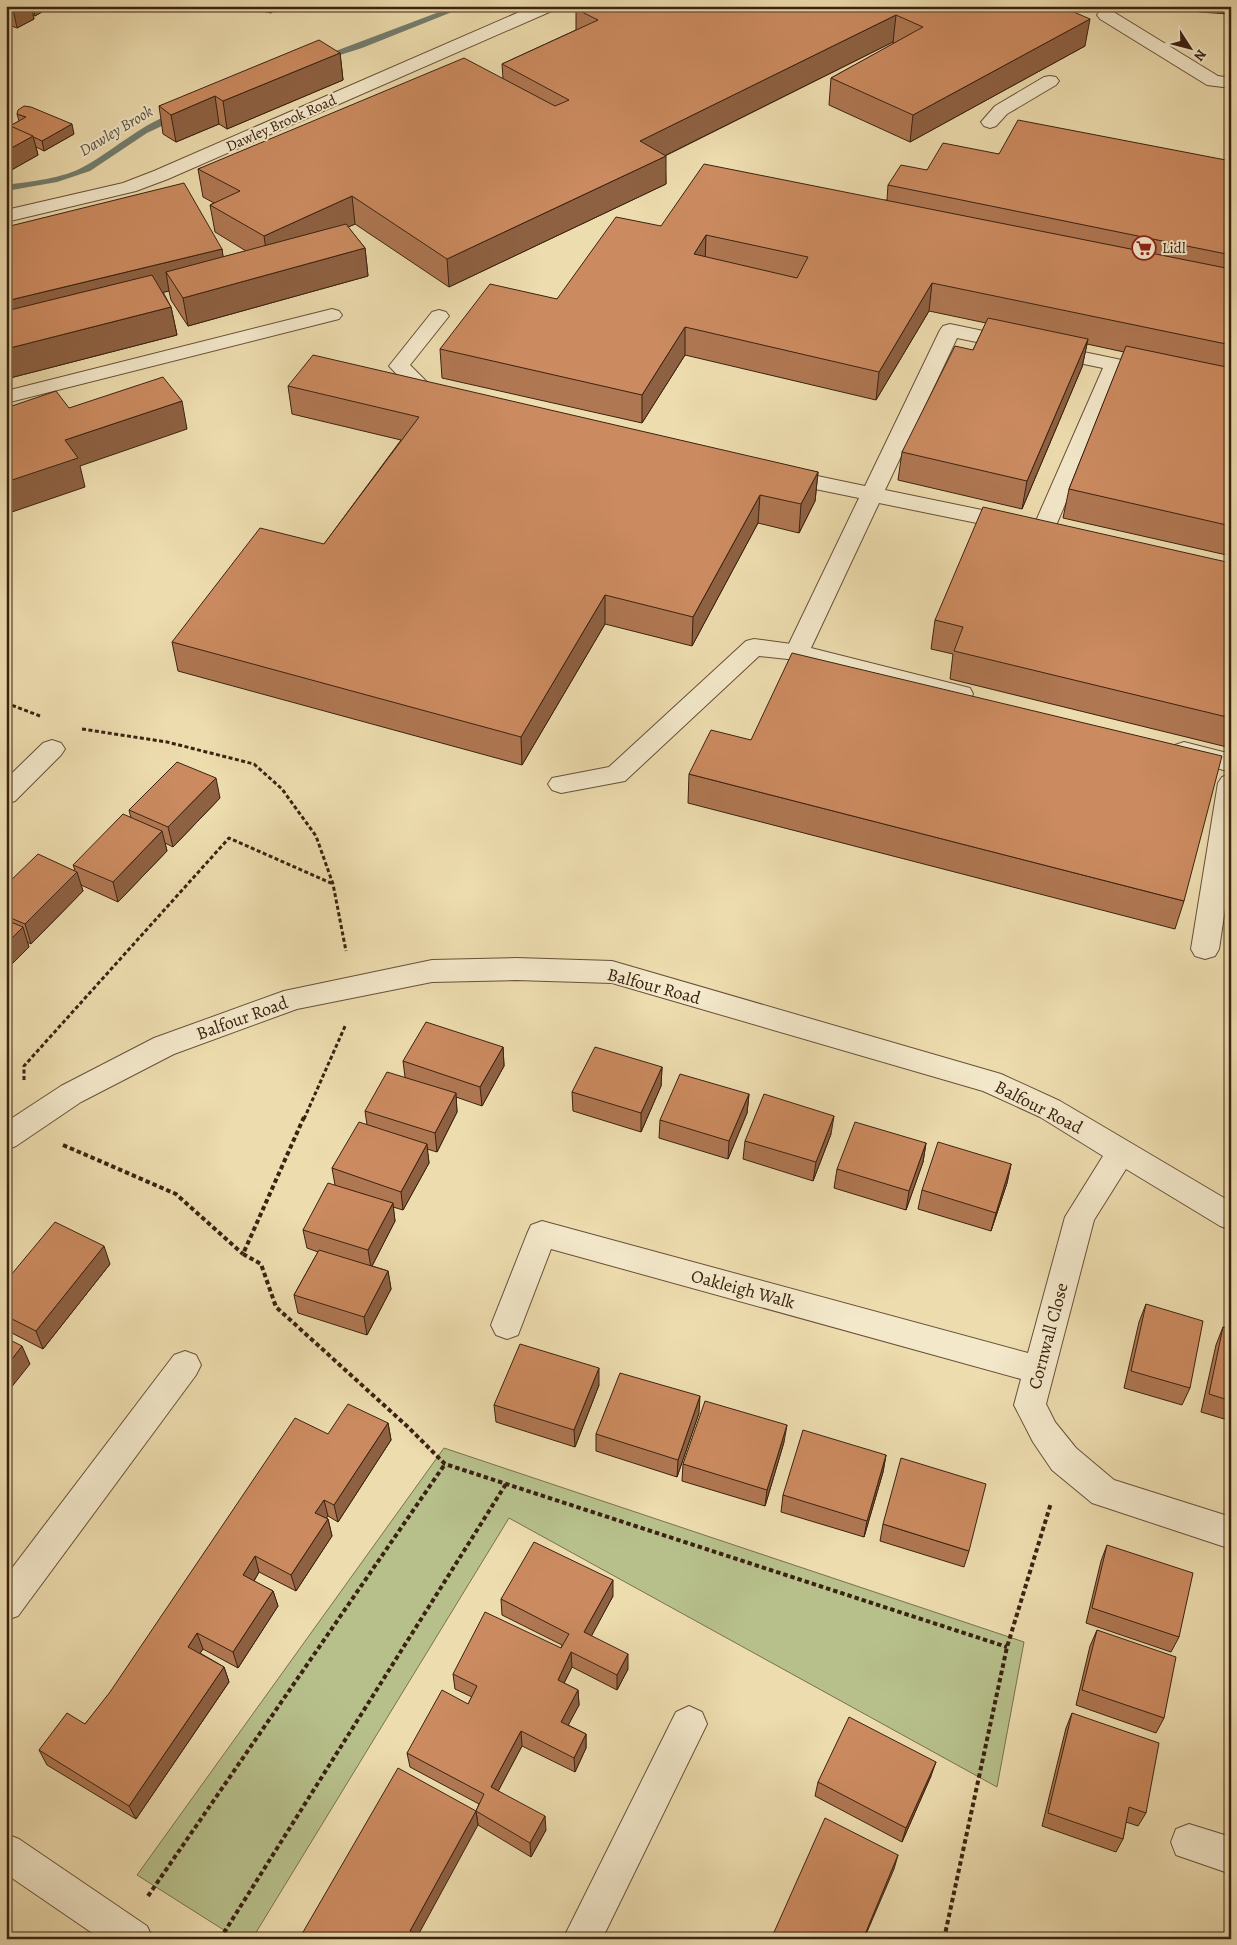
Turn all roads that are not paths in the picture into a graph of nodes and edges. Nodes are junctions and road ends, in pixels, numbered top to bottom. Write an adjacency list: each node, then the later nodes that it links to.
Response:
1 (548, 6): 6 (street, Dawley Brook Road)
2 (1106, 15): 4 (street)
3 (1050, 81): 5 (street)
4 (1231, 83)
5 (990, 122)
6 (6, 216)
7 (332, 315): 12 (street)
8 (439, 316): 11 (street)
9 (1115, 364): 10 (street); 14 (street); 14 (street)
10 (1231, 389)
11 (437, 395)
12 (6, 397)
13 (761, 471): 14 (street)
14 (873, 494): 15 (street)
15 (797, 652): 16 (street); 21 (street)
16 (980, 699)
17 (1163, 746): 19 (street)
18 (52, 749): 22 (street)
19 (1231, 763)
20 (1231, 783): 23 (street)
21 (561, 784)
22 (6, 795)
23 (1206, 949)
24 (14, 1132): 25 (street, Balfour Road)
25 (1121, 1153): 26 (street, Balfour Road); 29 (street, Cornwall Close)
26 (1231, 1217)
27 (507, 1325): 29 (street, Oakleigh Walk)
28 (185, 1365): 31 (street)
29 (1038, 1370): 30 (street, Cornwall Close)
30 (1231, 1532)
31 (6, 1604)
32 (689, 1724): 37 (street)
33 (1190, 1842): 35 (street)
34 (6, 1852): 36 (street)
35 (1231, 1856)
36 (129, 1935)
37 (582, 1939)

